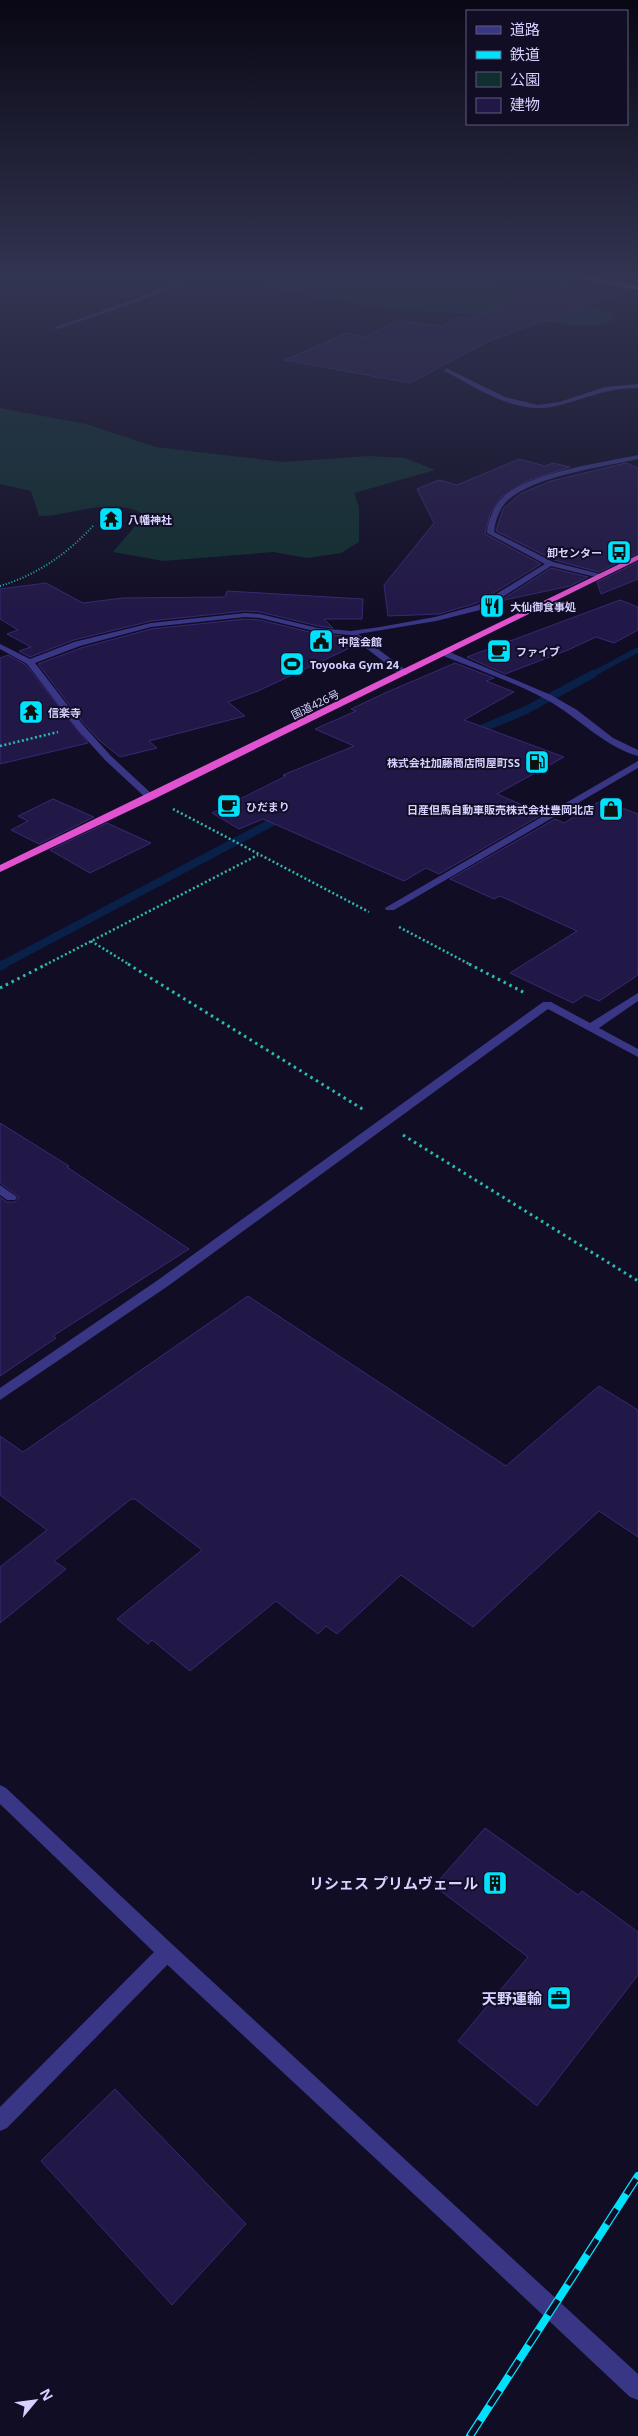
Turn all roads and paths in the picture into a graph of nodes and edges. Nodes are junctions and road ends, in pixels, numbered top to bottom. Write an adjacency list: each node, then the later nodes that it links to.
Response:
1 (486, 389): 2 (street)
2 (604, 389)
3 (638, 458): 6 (street)
4 (93, 526): 8 (path)
5 (638, 557): 7 (highway, 国道426号)
6 (550, 564): 7 (street); 9 (street)
7 (598, 576): 11 (highway, 国道426号)
8 (0, 586)
9 (350, 633): 12 (street); 13 (street)
10 (0, 646): 12 (street)
11 (444, 653): 13 (highway, 国道426号); 16 (street)
12 (30, 662): 14 (street)
13 (404, 673): 18 (highway, 国道426号)
14 (80, 727): 15 (path); 18 (street)
15 (0, 746)
16 (638, 753)
17 (638, 764): 22 (street)
18 (150, 797): 19 (path); 21 (highway, 国道426号)
19 (255, 852)
20 (259, 854): 23 (path)
21 (0, 869)
22 (390, 908)
23 (91, 941): 24 (path); 28 (path)
24 (0, 988)
25 (638, 996): 26 (street)
26 (591, 1028): 27 (street); 28 (street)
27 (638, 1054)
28 (384, 1123): 31 (path); 32 (street)
29 (0, 1189): 30 (street)
30 (11, 1196)
31 (638, 1282)
32 (0, 1395)
33 (0, 1793): 34 (street)
34 (167, 1952): 35 (street); 36 (street)
35 (0, 2122)
36 (638, 2389)

